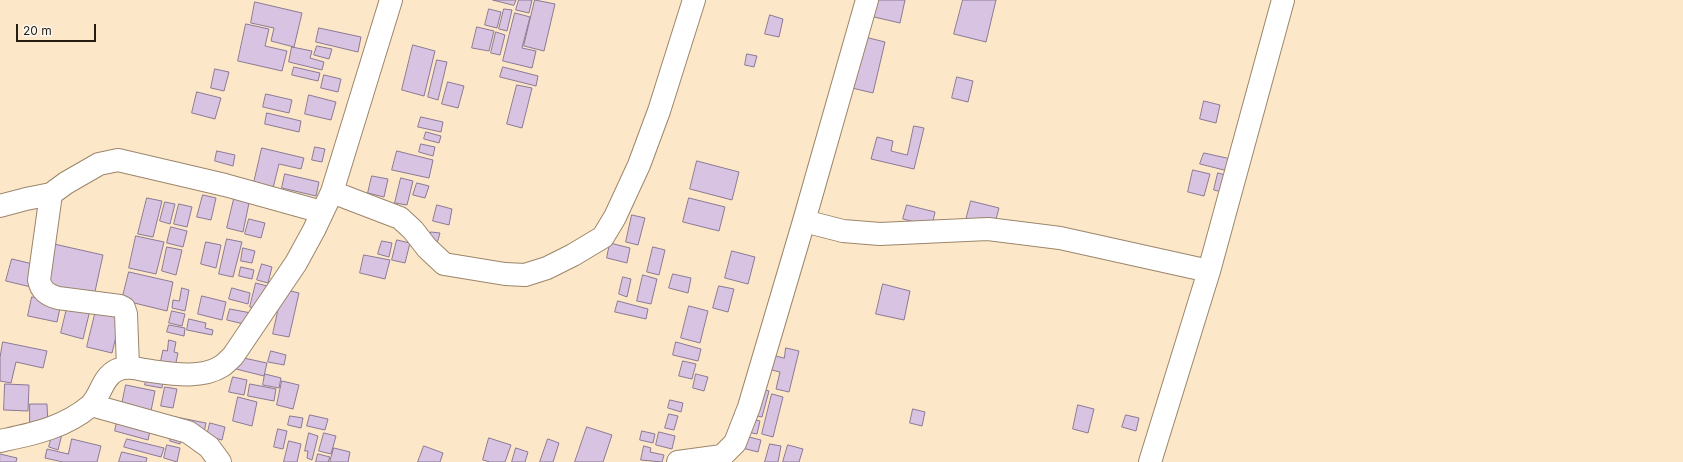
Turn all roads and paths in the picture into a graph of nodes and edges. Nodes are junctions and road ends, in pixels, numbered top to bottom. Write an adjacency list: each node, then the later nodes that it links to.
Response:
1 (391, 0): 5 (street)
2 (694, 0): 5 (street)
3 (867, 0): 9 (street)
4 (1284, 0): 10 (street)
5 (332, 192): 8 (street)
6 (51, 194): 7 (street); 8 (street); 11 (street)
7 (0, 207)
8 (322, 212): 11 (street)
9 (804, 221): 10 (street); 15 (street)
10 (1209, 271): 16 (street)
11 (128, 367): 12 (street)
12 (91, 405): 13 (street); 14 (street)
13 (0, 441)
14 (220, 462)
15 (678, 462)
16 (1150, 462)

